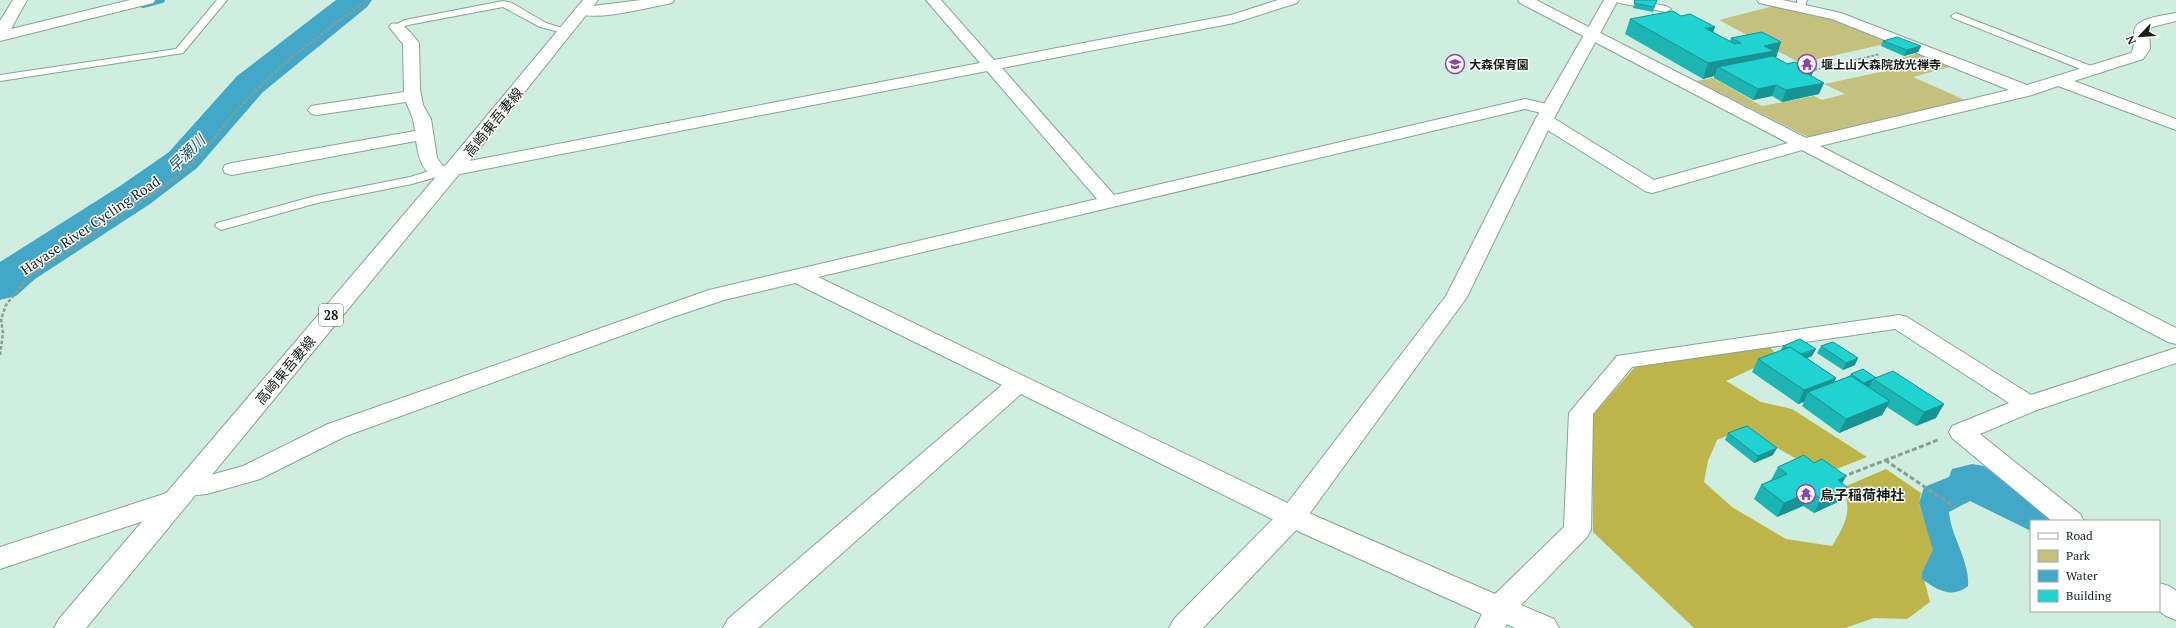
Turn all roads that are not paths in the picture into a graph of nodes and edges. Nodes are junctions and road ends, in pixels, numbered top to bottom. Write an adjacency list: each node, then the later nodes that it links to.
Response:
1 (20, 0): 19 (street)
2 (148, 0): 19 (street)
3 (222, 0): 22 (lane)
4 (667, 0): 12 (street)
5 (933, 0): 20 (street)
6 (1292, 0): 20 (street)
7 (1525, 0): 18 (street)
8 (1611, 0): 18 (street)
9 (1619, 0): 13 (lane)
10 (1764, 0): 11 (street)
11 (1801, 4): 24 (street)
12 (587, 5): 17 (street, 高崎東吾妻線 / 28)
13 (1666, 8)
14 (1956, 16): 21 (lane)
15 (2176, 17): 21 (street)
16 (396, 26): 17 (lane); 25 (street)
17 (567, 31): 32 (street, 高崎東吾妻線 / 28)
18 (1593, 34): 27 (street); 30 (street)
19 (0, 35)
20 (989, 66): 32 (street); 33 (street)
21 (2092, 70): 23 (street)
22 (0, 78)
23 (2059, 81): 24 (street); 28 (street)
24 (2026, 91): 30 (street)
25 (414, 96): 26 (street); 29 (street)
26 (318, 110)
27 (1547, 115): 30 (street); 33 (street); 41 (street)
28 (2176, 125)
29 (425, 134): 31 (street); 32 (street)
30 (1804, 144): 36 (street)
31 (232, 168)
32 (446, 170): 34 (lane); 40 (street, 高崎東吾妻線 / 28)
33 (1110, 202): 35 (street)
34 (221, 226)
35 (798, 276): 38 (street); 40 (street)
36 (2176, 337)
37 (2176, 355): 39 (street)
38 (1019, 383): 41 (street); 48 (street)
39 (2028, 404): 42 (street); 46 (street)
40 (182, 494): 43 (street); 47 (street, 高崎東吾妻線 / 28)
41 (1292, 517): 46 (street); 49 (street)
42 (2069, 520)
43 (0, 558)
44 (2160, 595): 45 (street)
45 (2176, 608)
46 (1495, 618): 50 (street)
47 (69, 628)
48 (738, 628)
49 (1184, 628)
50 (1544, 628)

